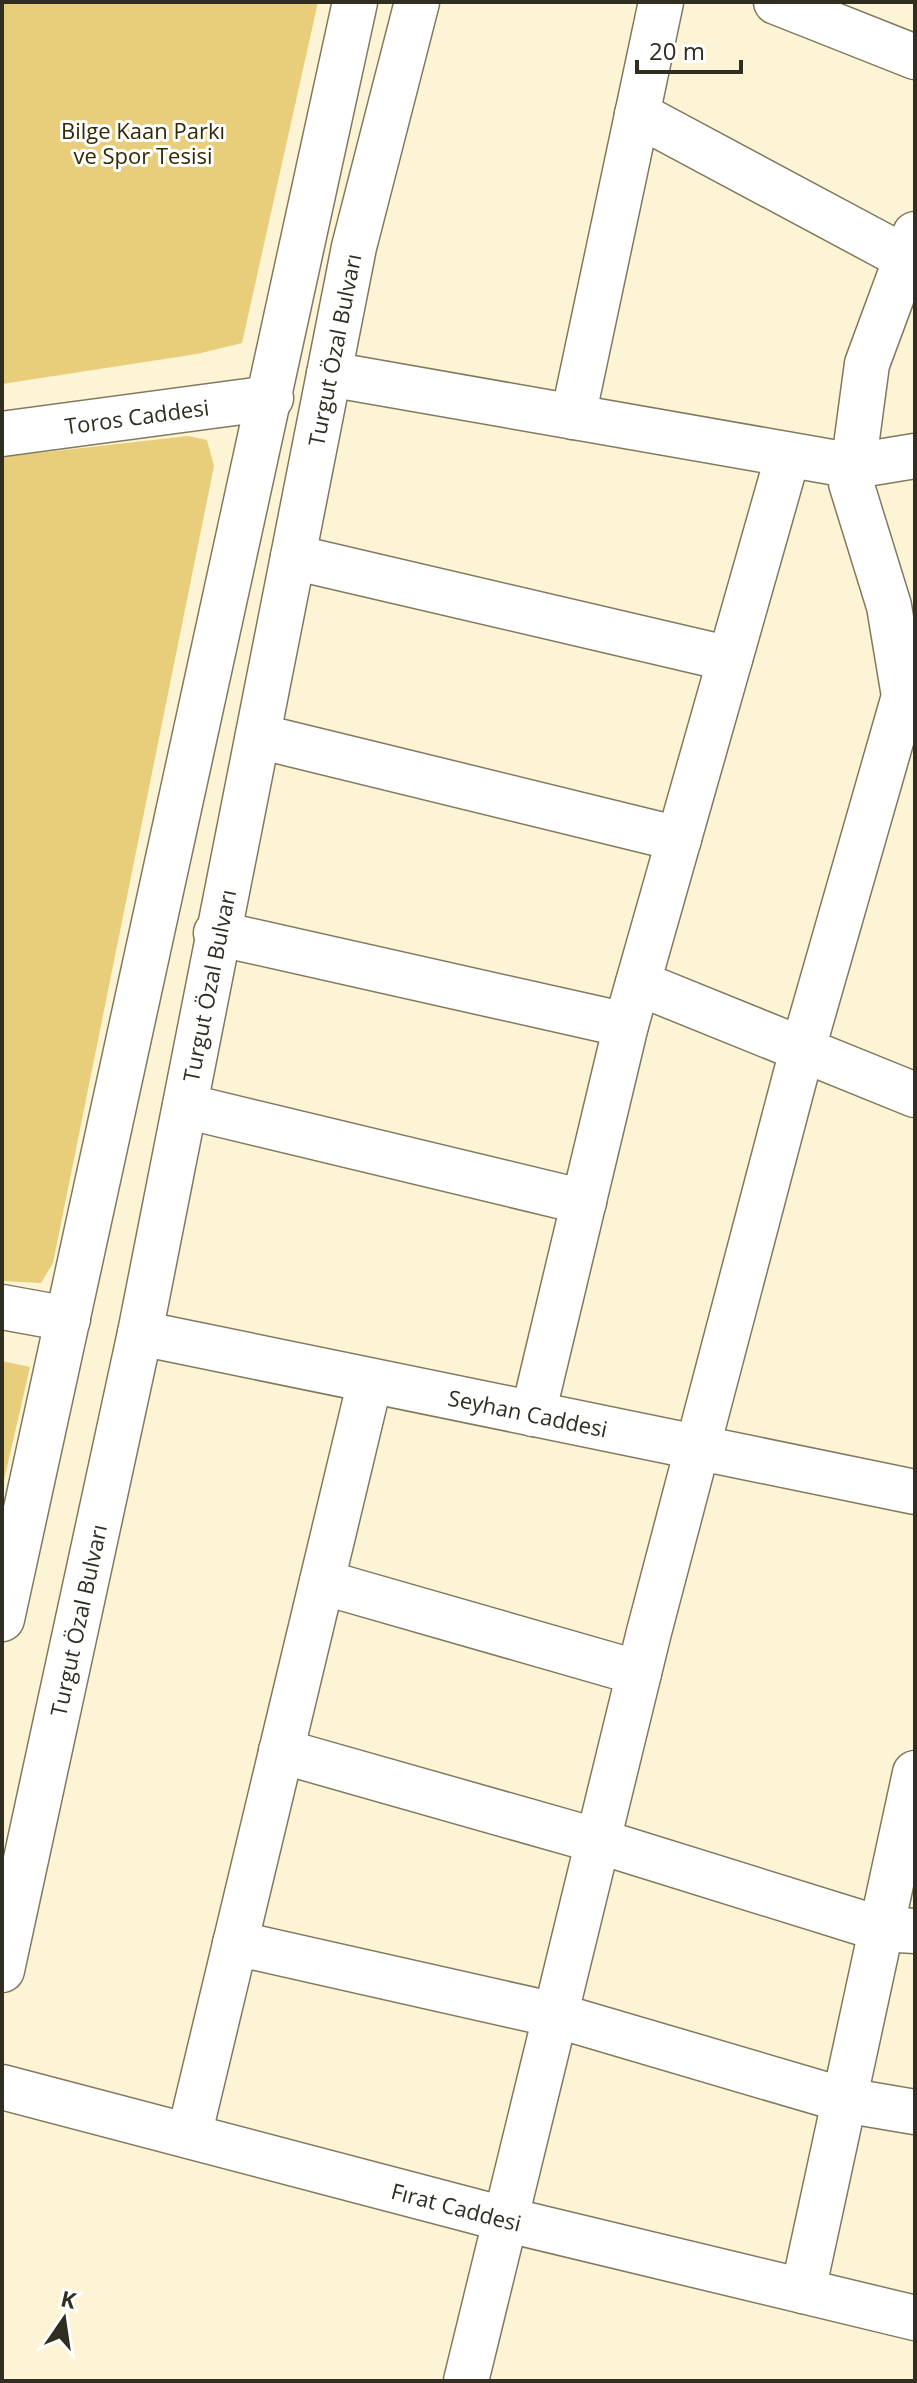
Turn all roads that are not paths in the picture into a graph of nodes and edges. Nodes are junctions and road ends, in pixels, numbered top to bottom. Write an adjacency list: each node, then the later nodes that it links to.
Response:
1 (355, 2): 9 (street)
2 (417, 2): 8 (street, Turgut Özal Bulvarı)
3 (661, 2): 6 (street)
4 (776, 2): 5 (street)
5 (915, 57)
6 (637, 114): 7 (street); 10 (street)
7 (911, 246): 14 (street)
8 (329, 374): 10 (street); 15 (street, Turgut Özal Bulvarı)
9 (271, 398): 11 (street, Toros Caddesi); 28 (street)
10 (573, 417): 12 (street)
11 (2, 434)
12 (788, 455): 14 (street); 16 (street)
13 (915, 456): 14 (street)
14 (854, 466): 17 (street)
15 (293, 557): 16 (street); 18 (street, Turgut Özal Bulvarı)
16 (730, 659): 19 (street)
17 (910, 698): 23 (street)
18 (258, 736): 19 (street); 20 (street, Turgut Özal Bulvarı)
19 (679, 839): 21 (street)
20 (216, 933): 22 (street); 25 (street, Turgut Özal Bulvarı)
21 (638, 983): 22 (street); 23 (street)
22 (626, 1025): 26 (street)
23 (803, 1049): 24 (street); 32 (street)
24 (915, 1095)
25 (185, 1106): 26 (street); 29 (street, Turgut Özal Bulvarı)
26 (584, 1202): 31 (street)
27 (2, 1307): 28 (street)
28 (68, 1319): 35 (street)
29 (140, 1333): 30 (street, Seyhan Caddesi); 42 (street, Turgut Özal Bulvarı)
30 (370, 1381): 31 (street, Seyhan Caddesi); 34 (street)
31 (533, 1414): 32 (street, Seyhan Caddesi)
32 (697, 1448): 33 (street, Seyhan Caddesi); 36 (street)
33 (915, 1492)
34 (322, 1582): 36 (street); 37 (street)
35 (2, 1619)
36 (639, 1673): 39 (street)
37 (281, 1751): 39 (street); 41 (street)
38 (915, 1773): 40 (street)
39 (598, 1841): 40 (street); 43 (street)
40 (898, 1930): 45 (street)
41 (235, 1943): 43 (street); 47 (street)
42 (2, 1970)
43 (555, 2015): 45 (street); 48 (street)
44 (2, 2087): 47 (street, Fırat Caddesi)
45 (844, 2100): 46 (street); 49 (street)
46 (915, 2112)
47 (189, 2136): 48 (street, Fırat Caddesi)
48 (504, 2219): 49 (street, Fırat Caddesi); 51 (street)
49 (803, 2291): 50 (street, Fırat Caddesi)
50 (915, 2318)
51 (466, 2381)

